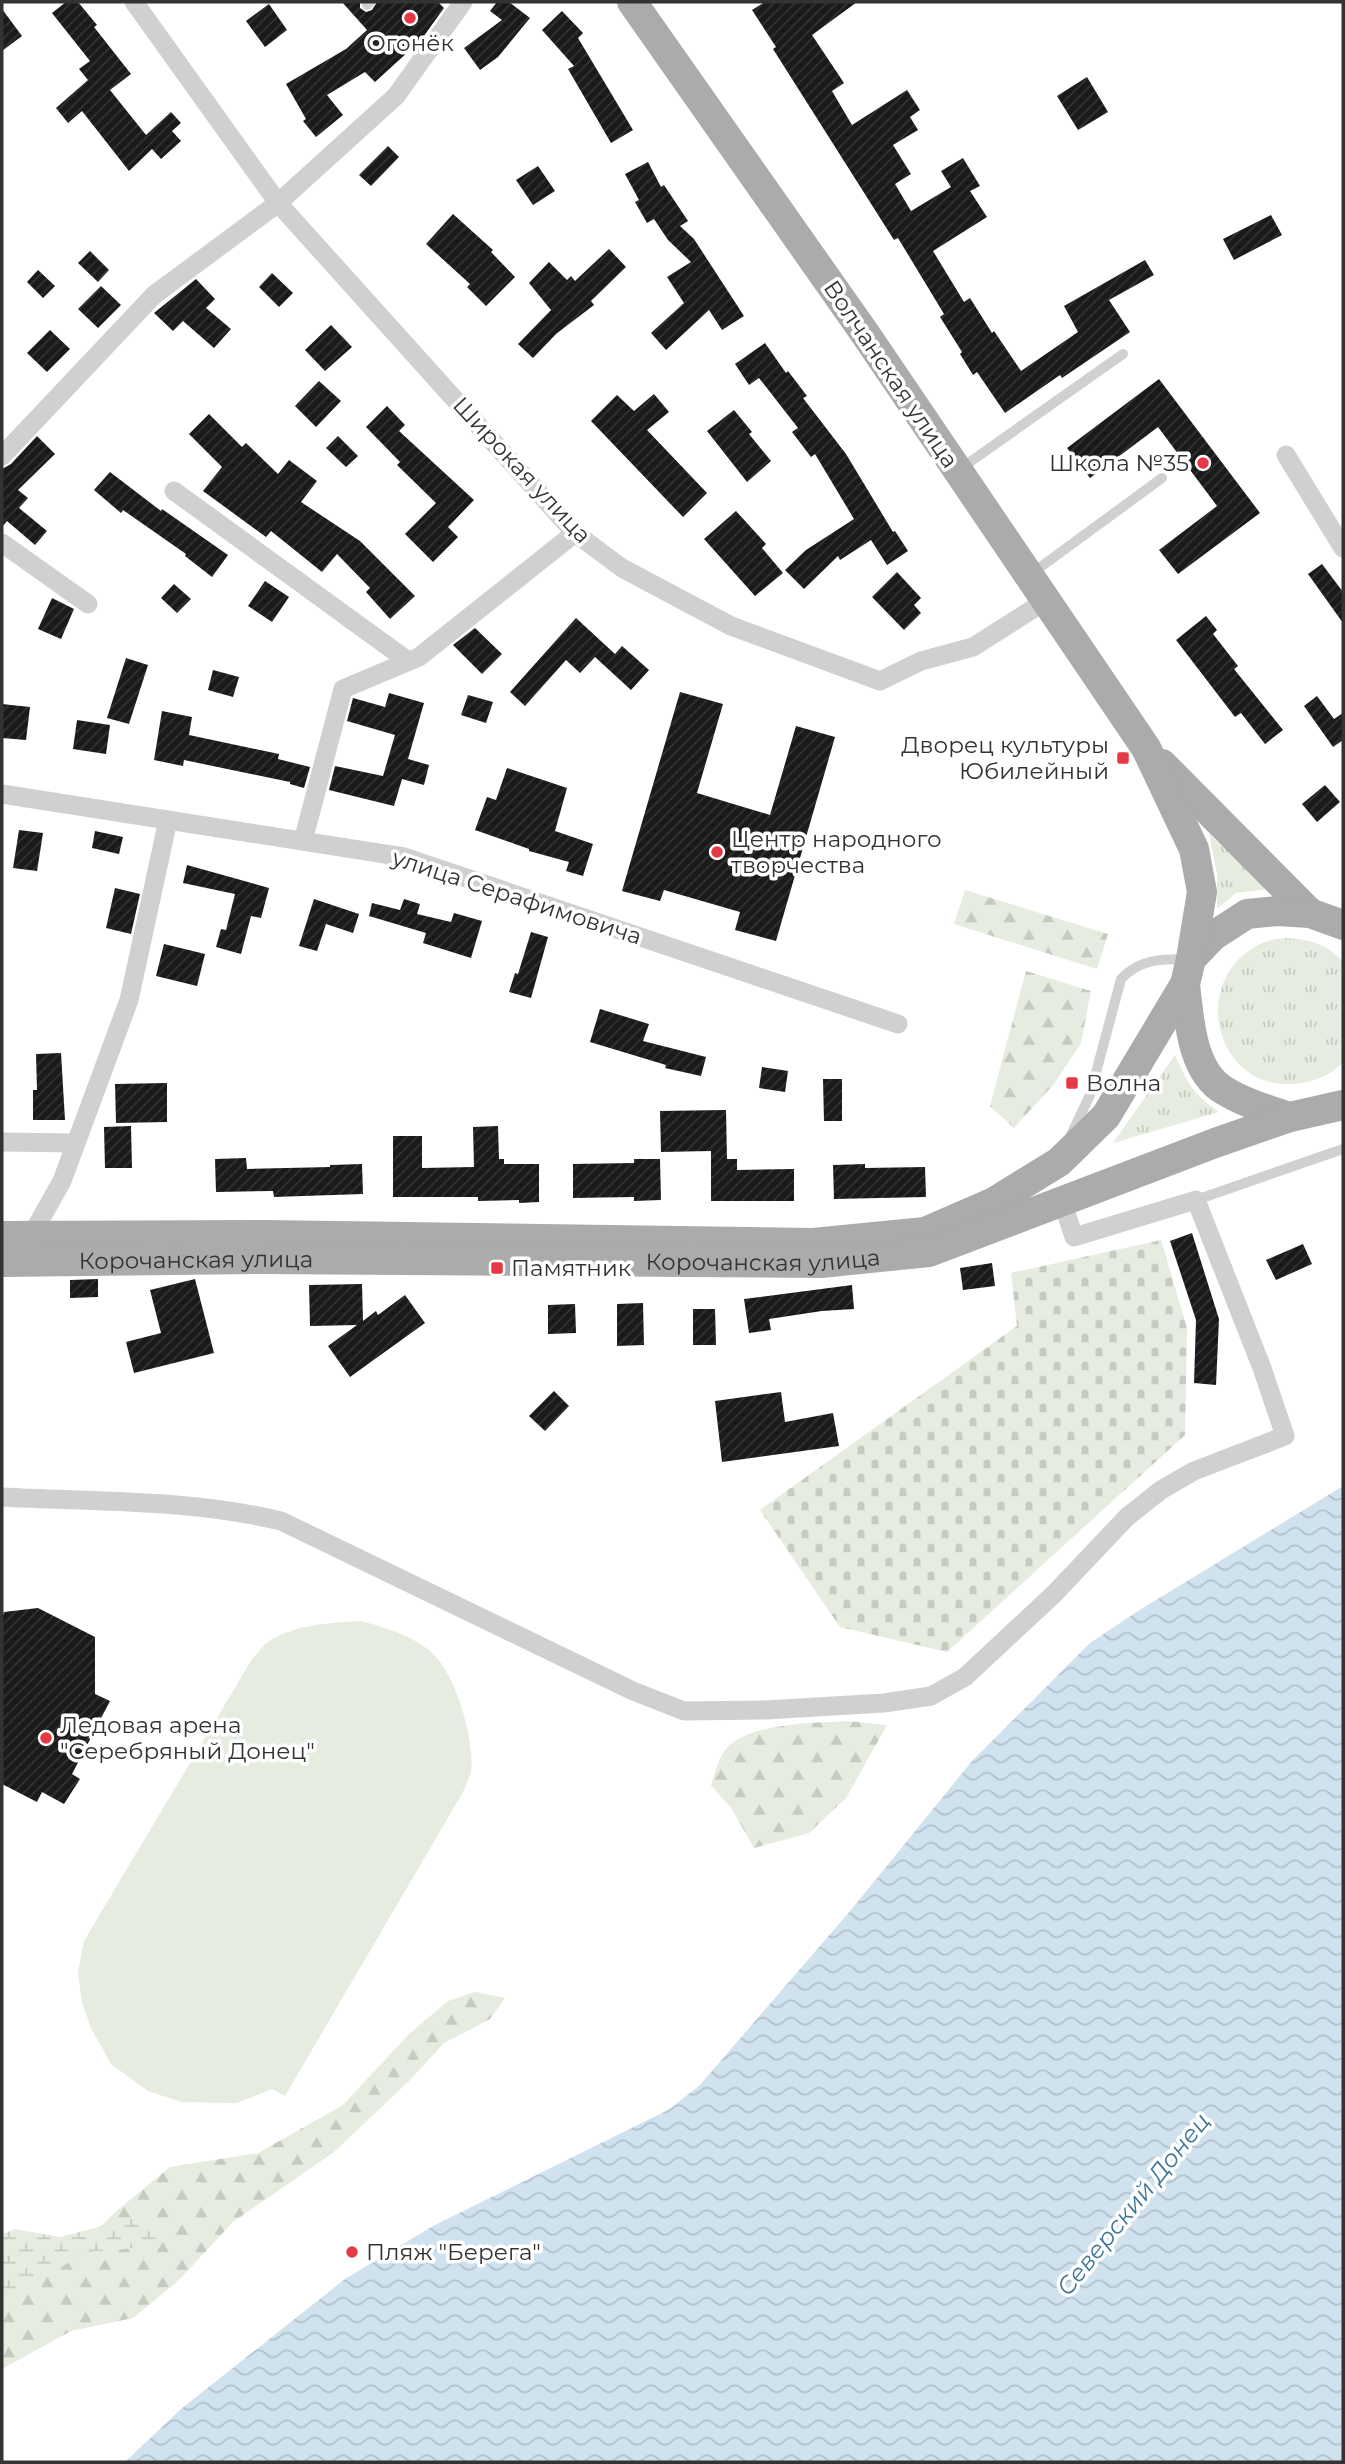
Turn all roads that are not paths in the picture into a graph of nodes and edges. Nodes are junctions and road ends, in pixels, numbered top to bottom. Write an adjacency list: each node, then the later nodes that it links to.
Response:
1 (134, 2): 4 (street, Широкая улица)
2 (463, 2): 4 (street)
3 (632, 2): 8 (main road, Волчанская улица)
4 (278, 203): 7 (street); 11 (street, Широкая улица)
5 (1123, 354): 8 (lane)
6 (1286, 455): 13 (street)
7 (2, 456)
8 (957, 471): 14 (main road, Волчанская улица)
9 (1162, 478): 14 (lane)
10 (174, 491): 17 (street)
11 (575, 533): 15 (street, Широкая улица); 17 (street)
12 (2, 543): 16 (street)
13 (1343, 548)
14 (1030, 574): 15 (main road, Волчанская улица)
15 (1047, 600): 18 (main road, Волчанская улица)
16 (88, 604)
17 (408, 661): 21 (street)
18 (1146, 748): 22 (main road); 23 (main road)
19 (2, 794): 20 (street, улица Серафимовича)
20 (168, 820): 21 (street, улица Серафимовича); 28 (street)
21 (303, 841): 24 (street, улица Серафимовича)
22 (1331, 923): 23 (main road)
23 (1188, 971): 26 (main road); 30 (main road, Корочанская улица); 30 (lane)
24 (898, 1024)
25 (1343, 1091): 26 (main road, Корочанская улица)
26 (1317, 1111): 32 (main road, Корочанская улица)
27 (2, 1142): 28 (street)
28 (76, 1143): 33 (street)
29 (1343, 1149): 31 (lane)
30 (1059, 1162): 33 (main road, Корочанская улица)
31 (1196, 1200): 32 (street); 35 (street)
32 (1062, 1201): 34 (main road, Корочанская улица)
33 (16, 1236)
34 (2, 1262)
35 (2, 1497)

